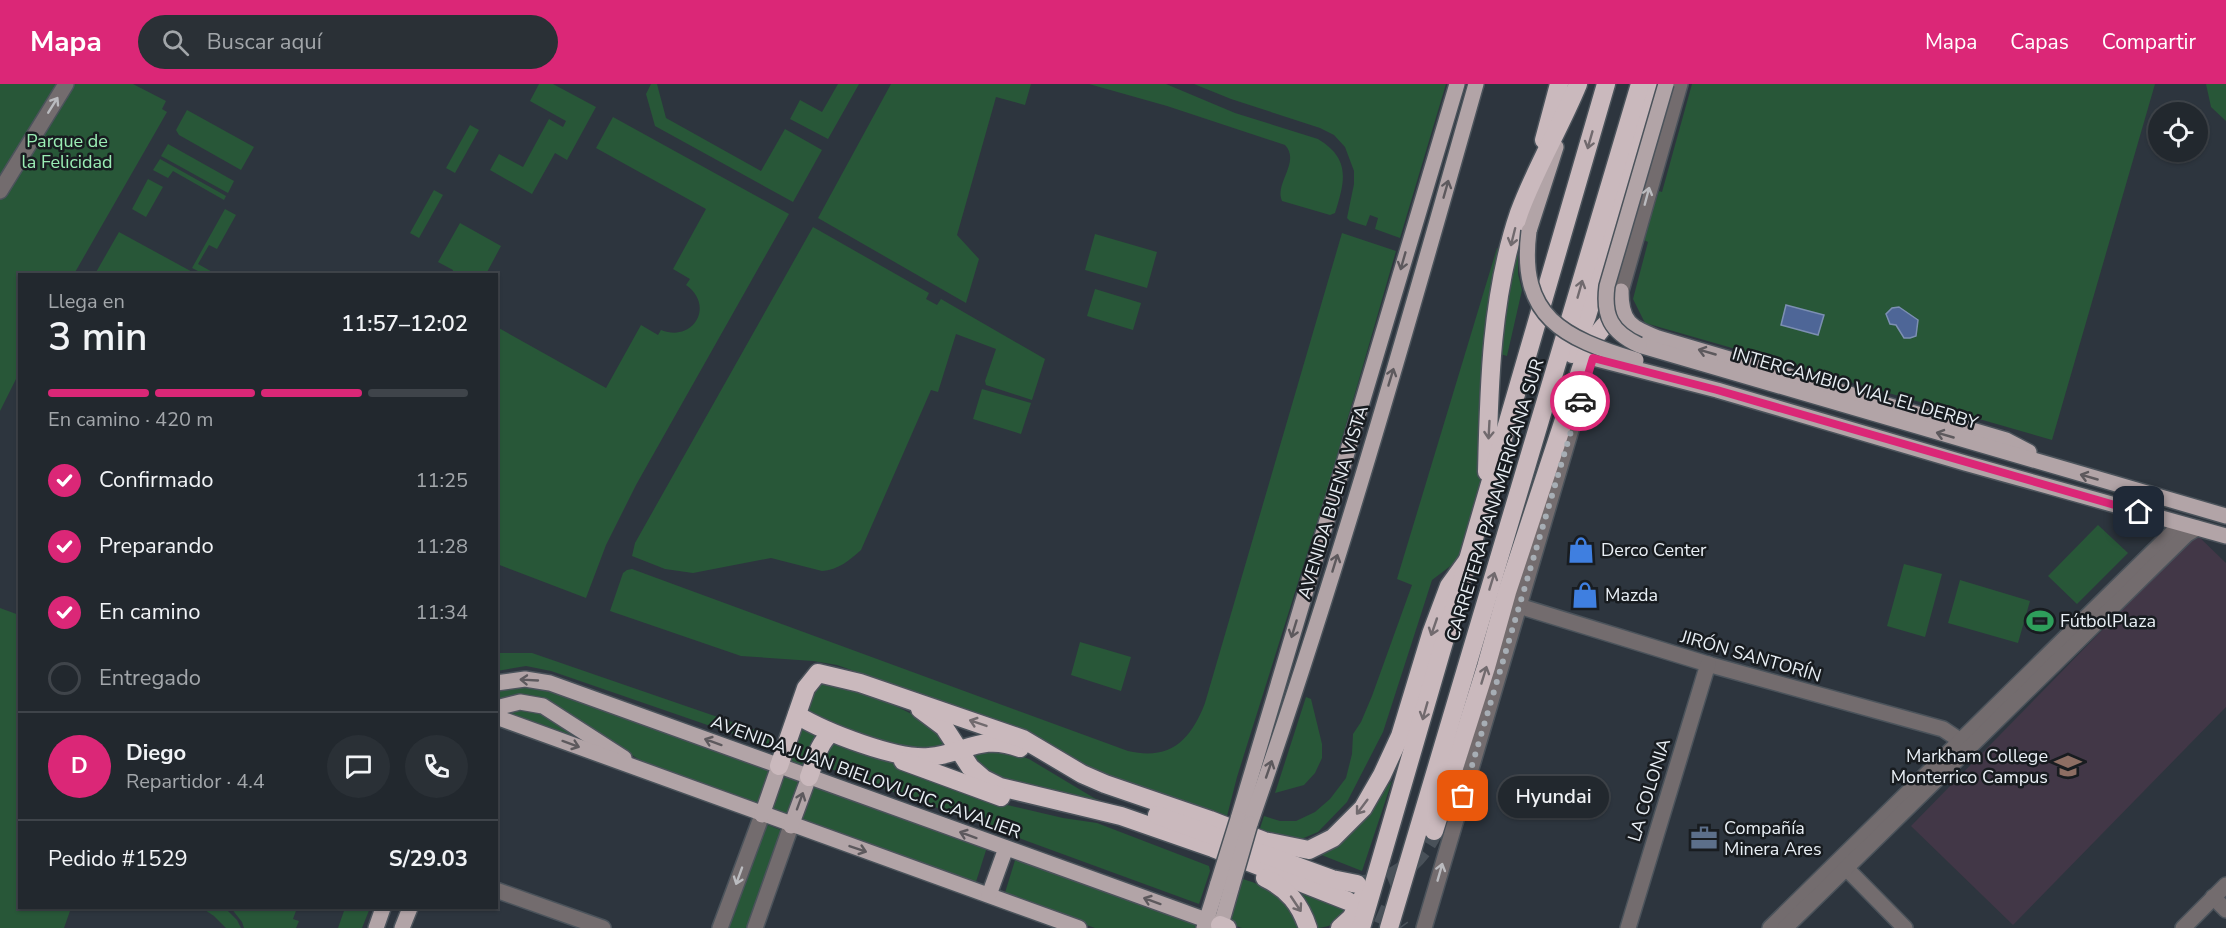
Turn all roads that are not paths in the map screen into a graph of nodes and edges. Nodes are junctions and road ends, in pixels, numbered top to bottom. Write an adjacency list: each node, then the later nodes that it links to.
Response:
1 (66, 84): 13 (street, one-way to 1)
2 (1456, 84): 26 (main road, AVENIDA BUENA VISTA, one-way to 26)
3 (1476, 84): 27 (main road, AVENIDA BUENA VISTA, one-way to 3)
4 (1559, 84): 12 (highway)
5 (1578, 84): 11 (highway)
6 (1606, 84): 20 (highway, CARRETERA PANAMERICANA SUR, one-way to 20)
7 (1640, 84): 17 (highway, CARRETERA PANAMERICANA SUR, one-way to 7)
8 (1657, 84): 17 (highway)
9 (1666, 84): 19 (main road, INTERCAMBIO VIAL EL DERBY, one-way to 9, bridge)
10 (1680, 84): 14 (street, one-way to 10)
11 (1568, 109): 12 (highway); 18 (main road, bridge)
12 (1532, 182): 20 (highway, one-way to 20)
13 (0, 191)
14 (1621, 291): 15 (street); 19 (main road, one-way to 14)
15 (1604, 326): 16 (street); 46 (highway, one-way to 15)
16 (1593, 358): 18 (main road); 28 (street)
17 (1545, 406): 69 (highway, CARRETERA PANAMERICANA SUR, one-way to 17)
18 (1965, 463): 22 (main road)
19 (2061, 469): 21 (main road, one-way to 19)
20 (1486, 499): 25 (highway, CARRETERA PANAMERICANA SUR)
21 (2226, 516)
22 (2181, 524): 23 (main road); 37 (street)
23 (2197, 528): 24 (main road); 37 (street)
24 (2226, 536)
25 (1470, 557): 30 (highway, one-way to 30); 43 (highway, CARRETERA PANAMERICANA SUR, one-way to 43)
26 (1308, 581): 27 (main road); 44 (main road, AVENIDA BUENA VISTA, one-way to 44)
27 (1328, 588): 44 (main road, AVENIDA BUENA VISTA, one-way to 27)
28 (1519, 606): 29 (street, JIRÓN SANTORÍN); 70 (street, one-way to 28)
29 (1708, 664): 37 (street, JIRÓN SANTORÍN); 71 (street, LA COLONIA)
30 (860, 682): 33 (highway); 38 (highway)
31 (498, 683): 39 (main road, AVENIDA JUAN BIELOVUCIC CAVALIER, one-way to 31)
32 (498, 708): 40 (main road)
33 (797, 715): 35 (highway); 39 (highway)
34 (498, 718): 40 (main road, one-way to 40)
35 (831, 733): 36 (highway); 41 (highway)
36 (851, 740): 38 (highway); 66 (highway, one-way to 66)
37 (1965, 744): 48 (street)
38 (958, 750): 49 (highway); 54 (highway)
39 (779, 766): 41 (main road, AVENIDA JUAN BIELOVUCIC CAVALIER); 42 (main road)
40 (642, 770): 42 (main road)
41 (809, 777): 45 (main road, one-way to 41); 47 (main road, AVENIDA JUAN BIELOVUCIC CAVALIER, one-way to 41)
42 (762, 815): 45 (main road); 63 (street, one-way to 63)
43 (1392, 821): 67 (highway); 68 (highway, CARRETERA PANAMERICANA SUR)
44 (1244, 822): 59 (main road, AVENIDA BUENA VISTA, bridge)
45 (792, 826): 52 (main road, one-way to 52); 64 (street)
46 (1434, 831)
47 (1006, 848): 52 (main road); 59 (main road, AVENIDA JUAN BIELOVUCIC CAVALIER, one-way to 47)
48 (1840, 866): 72 (street); 73 (street); 74 (street)
49 (1357, 884)
50 (2226, 885): 53 (street)
51 (498, 891): 58 (street)
52 (989, 895): 65 (main road)
53 (2213, 897): 57 (street); 75 (street)
54 (1348, 901)
55 (383, 909): 60 (main road)
56 (410, 909): 61 (main road)
57 (2226, 910)
58 (573, 923): 62 (street)
59 (1216, 926)
60 (376, 928)
61 (402, 928)
62 (603, 928)
63 (720, 928)
64 (755, 928)
65 (1078, 928)
66 (1308, 928)
67 (1340, 928)
68 (1361, 928)
69 (1389, 928)
70 (1424, 928)
71 (1628, 928)
72 (1770, 928)
73 (1785, 928)
74 (1905, 928)
75 (2183, 928)

